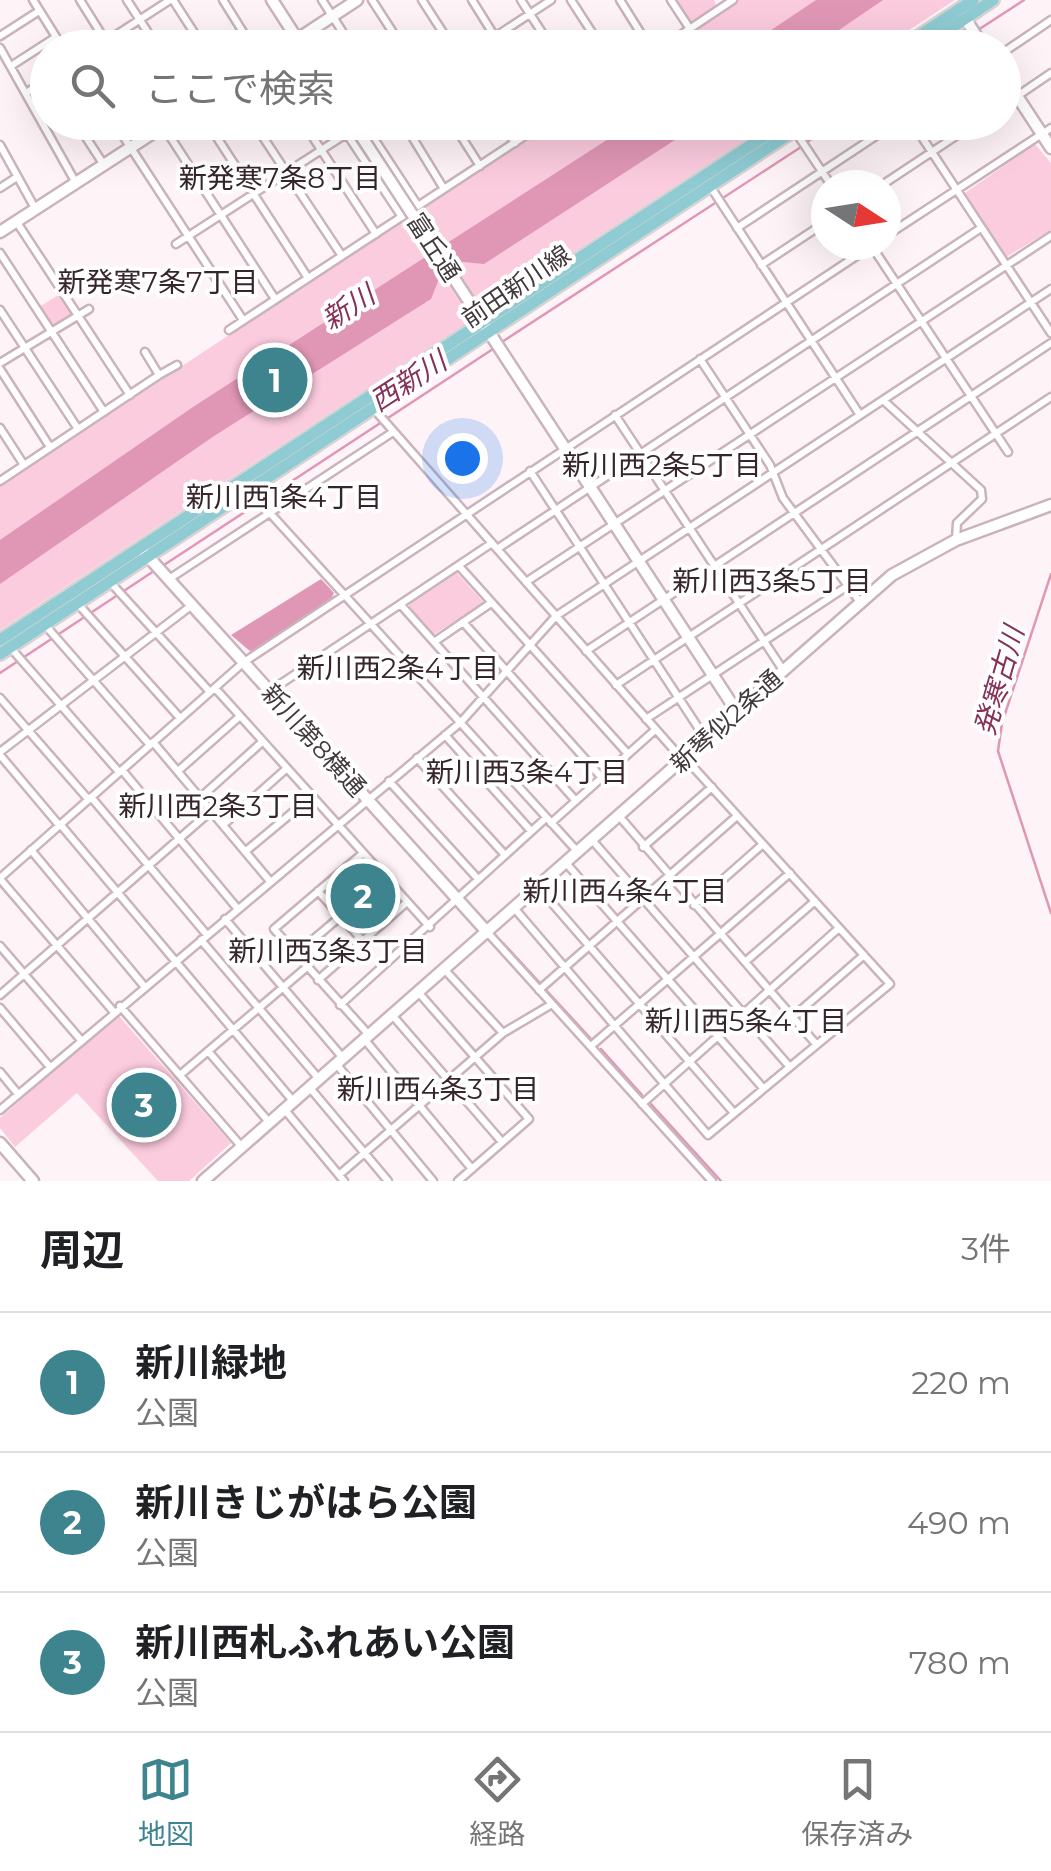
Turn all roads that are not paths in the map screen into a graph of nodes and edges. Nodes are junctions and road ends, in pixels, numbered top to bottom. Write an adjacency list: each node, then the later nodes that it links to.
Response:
1 (33, 0): 21 (street)
2 (80, 0): 29 (street)
3 (127, 0): 25 (street)
4 (171, 0): 25 (street); 32 (street)
5 (223, 0): 33 (street)
6 (272, 0): 34 (street)
7 (322, 0): 23 (street)
8 (357, 0): 23 (street)
9 (372, 0): 37 (street)
10 (422, 0): 38 (street)
11 (472, 0): 39 (street)
12 (521, 0): 22 (street)
13 (551, 0): 22 (street)
14 (571, 0): 42 (street)
15 (620, 0): 43 (street)
16 (671, 0): 26 (street)
17 (733, 0): 20 (street)
18 (973, 0): 27 (main road)
19 (993, 0): 27 (main road)
20 (722, 3): 26 (street)
21 (40, 10): 28 (street); 45 (street)
22 (530, 14): 40 (street); 41 (street)
23 (333, 16): 35 (street); 36 (street)
24 (1051, 20): 46 (street)
25 (140, 21): 30 (street); 31 (street)
26 (690, 28): 44 (street)
27 (972, 29)
28 (52, 30)
29 (99, 30)
30 (127, 30)
31 (146, 30)
32 (192, 30)
33 (242, 30)
34 (292, 30)
35 (316, 30)
36 (342, 30)
37 (391, 30)
38 (441, 30)
39 (491, 30)
40 (505, 30)
41 (540, 30)
42 (590, 30)
43 (639, 30)
44 (687, 30)
45 (0, 36)
46 (1021, 40)
47 (0, 48): 49 (street)
48 (30, 54): 49 (street)
49 (11, 66): 53 (street)
50 (1051, 73): 52 (street)
51 (30, 91): 53 (street)
52 (1021, 93)
53 (26, 94): 54 (street)
54 (30, 99)
55 (1021, 101): 56 (street)
56 (1046, 131): 81 (street); 96 (street)
57 (56, 140): 92 (street)
58 (87, 140): 84 (street)
59 (126, 140): 80 (street)
60 (142, 140): 80 (street)
61 (175, 140): 100 (street)
62 (219, 140): 97 (street)
63 (264, 140): 89 (street)
64 (315, 140): 82 (street)
65 (337, 140): 82 (street)
66 (350, 140): 101 (street)
67 (364, 140): 132 (street, 富丘通, bridge)
68 (375, 140): 98 (street)
69 (413, 140): 95 (street)
70 (463, 140): 85 (street)
71 (512, 140): 78 (street)
72 (519, 140): 78 (street)
73 (777, 140): 93 (main road, 前田新川線)
74 (801, 140): 86 (street)
75 (870, 140): 87 (street)
76 (924, 140): 83 (street)
77 (950, 140): 83 (street)
78 (514, 143): 85 (street)
79 (0, 146): 90 (street)
80 (131, 148): 84 (street); 109 (street)
81 (1051, 148)
82 (321, 150): 89 (street); 108 (street)
83 (932, 152): 88 (street); 96 (street)
84 (104, 166): 92 (street)
85 (480, 166): 95 (street)
86 (821, 170)
87 (825, 170)
88 (901, 172)
89 (285, 173): 97 (street); 113 (street)
90 (17, 177): 94 (street); 99 (street)
91 (811, 179): 104 (street)
92 (76, 184): 99 (street)
93 (710, 186): 104 (street); 132 (main road, 前田新川線)
94 (0, 188)
95 (444, 189): 98 (street)
96 (957, 190): 103 (street); 105 (street)
97 (254, 193): 100 (street); 118 (street)
98 (418, 206): 101 (street)
99 (36, 210): 102 (street)
100 (220, 215): 109 (street); 121 (street)
101 (402, 217): 108 (street)
102 (16, 221): 106 (street); 126 (street)
103 (901, 226)
104 (737, 228): 116 (street)
105 (981, 228): 117 (street); 119 (street)
106 (0, 232)
107 (811, 232): 116 (street)
108 (376, 234): 113 (street)
109 (188, 236): 111 (street); 127 (street)
110 (1051, 236): 117 (street)
111 (176, 244)
112 (0, 253): 130 (street)
113 (342, 256): 118 (street)
114 (849, 260): 122 (street)
115 (881, 260): 119 (street)
116 (761, 265): 122 (street)
117 (1006, 265): 123 (street); 128 (street)
118 (308, 278): 121 (street)
119 (896, 284): 128 (street); 133 (street)
120 (1051, 289): 123 (street)
121 (275, 299): 127 (street)
122 (786, 302): 133 (street); 138 (street)
123 (1031, 302): 131 (street); 137 (street)
124 (89, 309): 126 (street)
125 (0, 310): 135 (street)
126 (78, 316): 130 (street); 143 (street)
127 (244, 320): 129 (street)
128 (921, 321): 137 (street); 142 (street)
129 (229, 330)
130 (52, 332): 135 (street); 149 (street)
131 (1051, 334)
132 (492, 336): 148 (main road, 前田新川線); 159 (street, 富丘通)
133 (811, 340): 142 (street); 145 (street)
134 (1051, 344): 144 (street)
135 (25, 348): 139 (street); 153 (street)
136 (145, 352): 141 (street)
137 (946, 358): 144 (street); 147 (street)
138 (700, 359): 145 (street); 150 (street)
139 (0, 366): 158 (street)
140 (177, 366): 141 (street)
141 (159, 375): 143 (street)
142 (835, 377): 151 (street); 156 (street)
143 (130, 396): 149 (street)
144 (971, 396): 155 (street); 157 (street)
145 (725, 397): 156 (street); 161 (street)
146 (1051, 397): 157 (street)
147 (884, 400): 151 (street); 155 (street)
148 (373, 409): 154 (street); 168 (main road, 前田新川線); 181 (main road, 前田新川線)
149 (104, 412): 153 (street)
150 (615, 415): 159 (street); 161 (street)
151 (860, 415): 165 (street)
152 (0, 428): 163 (street)
153 (78, 430): 158 (street)
154 (392, 430): 171 (street); 174 (street)
155 (918, 432): 162 (street); 173 (street)
156 (749, 434): 165 (street); 169 (street)
157 (996, 434): 160 (street); 162 (street)
158 (50, 448): 163 (street)
159 (563, 449): 164 (street); 167 (street)
160 (1008, 452)
161 (640, 454): 167 (street); 169 (street)
162 (951, 463): 177 (street); 180 (street)
163 (24, 465): 166 (street)
164 (530, 471): 172 (street); 174 (street)
165 (774, 473): 173 (street); 176 (street)
166 (1, 478)
167 (589, 488): 172 (street); 175 (street)
168 (248, 490): 171 (street); 181 (main road, 前田新川線)
169 (665, 492): 175 (street); 176 (street)
170 (1051, 505): 177 (street, 新琴似2条通)
171 (267, 510): 185 (street); 190 (street)
172 (555, 510): 178 (street); 179 (street)
173 (797, 511): 180 (street); 184 (street)
174 (465, 514): 178 (street); 190 (street)
175 (614, 526): 179 (street); 182 (street)
176 (690, 528): 182 (street); 184 (street)
177 (956, 540): 192 (street, 新琴似2条通)
178 (494, 546): 183 (street); 186 (street)
179 (580, 548): 186 (street); 187 (street)
180 (823, 548): 189 (street); 195 (street)
181 (143, 551): 185 (street, 新川第8横通); 188 (main road, 前田新川線); 208 (main road, 前田新川線)
182 (638, 562): 187 (street); 191 (street)
183 (459, 566): 193 (street); 196 (street)
184 (715, 566): 191 (street); 195 (street)
185 (163, 573): 194 (street, 新川第8横通)
186 (526, 582): 198 (street)
187 (605, 584): 198 (street); 200 (street)
188 (114, 586): 197 (main road, 前田新川線); 203 (street)
189 (849, 586): 192 (street); 205 (street)
190 (345, 594): 201 (street); 212 (street)
191 (663, 600): 200 (street); 204 (street)
192 (860, 602): 213 (street, 新琴似2条通)
193 (492, 603): 199 (street); 207 (street)
194 (192, 604): 203 (street); 212 (street, 新川第8横通)
195 (739, 604): 204 (street); 205 (street)
196 (401, 605): 201 (street); 206 (street)
197 (81, 607): 202 (main road, 前田新川線); 210 (street)
198 (556, 616): 207 (street); 209 (street)
199 (463, 622): 206 (street); 214 (street)
200 (630, 623): 209 (street); 211 (street)
201 (372, 624): 219 (street); 228 (street)
202 (48, 628): 208 (main road, 前田新川線); 216 (street)
203 (156, 632): 210 (street); 218 (street)
204 (688, 638): 211 (street); 215 (street)
205 (763, 640): 213 (street); 215 (street)
206 (434, 642): 220 (street)
207 (530, 645): 214 (street); 236 (street)
208 (6, 647): 223 (street)
209 (586, 651): 217 (street)
210 (124, 656): 216 (street); 226 (street)
211 (654, 660): 217 (street); 221 (street)
212 (244, 662): 218 (street); 219 (street, 新川第8横通)
213 (783, 670): 224 (street, 新琴似2条通)
214 (507, 671): 220 (street); 242 (street)
215 (712, 675): 221 (street); 224 (street)
216 (92, 679): 223 (street); 234 (street)
217 (616, 685): 227 (street)
218 (212, 690): 225 (street); 226 (street)
219 (270, 691): 248 (street, 新川第8横通)
220 (484, 697): 228 (street); 249 (street)
221 (679, 697): 227 (street); 232 (street)
222 (0, 698): 229 (street)
223 (60, 704): 229 (street); 241 (street)
224 (737, 712): 232 (street, 新琴似2条通)
225 (239, 717): 233 (street); 240 (street)
226 (180, 718): 234 (street)
227 (646, 718): 230 (street)
228 (461, 722): 231 (street); 253 (street)
229 (28, 730): 235 (street); 246 (street)
230 (656, 730): 236 (street); 238 (street)
231 (445, 735): 237 (street); 257 (street)
232 (706, 739): 238 (street, 新琴似2条通)
233 (262, 742): 239 (street); 247 (street)
234 (152, 743): 240 (street); 241 (street)
235 (0, 754): 254 (street)
236 (628, 754): 242 (street)
237 (417, 758): 243 (street); 266 (street)
238 (684, 758): 244 (street); 251 (street, 新琴似2条通)
239 (286, 769): 245 (street); 255 (street)
240 (178, 770): 247 (street)
241 (120, 771): 246 (street); 258 (street)
242 (602, 778): 249 (street)
243 (390, 781): 248 (street); 272 (street)
244 (712, 787): 252 (street); 261 (street)
245 (311, 797): 256 (street); 263 (street)
246 (90, 798): 254 (street); 268 (street)
247 (200, 798): 250 (street)
248 (367, 800): 256 (street); 278 (street, 新川第8横通)
249 (576, 801): 253 (street)
250 (211, 811): 255 (street); 258 (street)
251 (619, 816): 259 (street, 新琴似2条通); 261 (street)
252 (737, 816): 260 (street); 270 (street)
253 (549, 820): 257 (street); 264 (street)
254 (60, 824): 262 (street); 276 (street)
255 (222, 825): 263 (street)
256 (337, 825): 265 (street); 273 (street)
257 (531, 831): 266 (street)
258 (180, 838): 268 (street); 282 (street)
259 (592, 840): 264 (street, 新琴似2条通); 277 (street)
260 (763, 844): 269 (street); 281 (street)
261 (643, 847): 270 (street)
262 (31, 850): 271 (street); 285 (street)
263 (246, 851): 273 (street)
264 (578, 852): 267 (street, 新琴似2条通)
265 (362, 853): 275 (street); 280 (street)
266 (504, 855): 272 (street)
267 (566, 863): 274 (street, 新琴似2条通); 287 (street)
268 (149, 865): 276 (street); 292 (street)
269 (790, 874): 279 (street); 291 (street)
270 (668, 876): 277 (street); 281 (street)
271 (0, 878): 295 (street)
272 (478, 879): 278 (street)
273 (269, 880): 282 (street)
274 (539, 888): 283 (street, 新琴似2条通); 296 (street)
275 (318, 891): 284 (street); 297 (street)
276 (118, 892): 285 (street); 300 (street)
277 (642, 899): 287 (street); 299 (street)
278 (458, 900): 288 (street); 290 (street, 新川第8横通)
279 (815, 901): 289 (street); 301 (street)
280 (407, 902): 288 (street); 293 (street)
281 (694, 905): 291 (street)
282 (237, 908): 286 (street)
283 (515, 910): 290 (street, 新琴似2条通); 303 (street)
284 (341, 916): 293 (street); 297 (street)
285 (89, 917): 295 (street); 308 (street)
286 (225, 918): 292 (street); 309 (street)
287 (616, 922): 296 (street); 307 (street)
288 (430, 927): 314 (street)
289 (840, 928): 298 (street); 311 (street)
290 (488, 933): 304 (street, 新琴似2条通); 310 (street)
291 (720, 935): 299 (street); 301 (street)
292 (204, 937): 300 (street); 319 (street)
293 (363, 940): 306 (street)
294 (0, 946): 305 (street)
295 (57, 946): 305 (street); 318 (street)
296 (588, 946): 303 (street); 316 (street)
297 (296, 954): 302 (street)
298 (864, 955): 322 (street); 329 (street)
299 (694, 957): 307 (street); 320 (street)
300 (176, 960): 308 (street); 324 (street)
301 (745, 962): 311 (street)
302 (307, 967): 306 (street); 309 (street)
303 (564, 967): 310 (street); 323 (street)
304 (445, 970): 312 (street, 新琴似2条通); 325 (street)
305 (24, 974): 313 (street); 328 (street)
306 (318, 980): 314 (street)
307 (668, 980): 316 (street); 327 (street)
308 (144, 986): 318 (street)
309 (282, 988): 319 (street); 334 (street)
310 (538, 990): 315 (street)
311 (770, 990): 320 (street); 322 (street)
312 (419, 993): 321 (street, 新琴似2条通); 332 (street)
313 (0, 995)
314 (340, 1004): 326 (street)
315 (552, 1004): 325 (street); 330 (street)
316 (640, 1004): 323 (street); 333 (street)
317 (0, 1008): 335 (street)
318 (116, 1008): 328 (street); 338 (street)
319 (259, 1008): 324 (street); 340 (street)
320 (742, 1014): 327 (street); 336 (street)
321 (393, 1016): 326 (street, 新琴似2条通); 339 (street)
322 (793, 1017): 329 (street)
323 (615, 1025): 330 (street); 341 (street)
324 (233, 1030): 331 (street); 346 (street)
325 (503, 1033): 332 (street)
326 (367, 1038): 334 (street, 新琴似2条通); 345 (street)
327 (716, 1038): 333 (street); 342 (street)
328 (80, 1039): 335 (street)
329 (816, 1044): 336 (street)
330 (590, 1046): 344 (street)
331 (208, 1051): 338 (street); 349 (street)
332 (475, 1057): 339 (street); 351 (street)
333 (690, 1061): 341 (street); 348 (street)
334 (340, 1062): 340 (street, 新琴似2条通); 350 (street)
335 (50, 1066): 343 (street)
336 (790, 1066): 342 (street)
337 (0, 1072): 343 (street)
338 (180, 1076): 353 (street)
339 (447, 1081): 345 (street); 351 (street)
340 (315, 1084): 346 (street, 新琴似2条通); 354 (street)
341 (664, 1084): 344 (street); 348 (street)
342 (763, 1089): 348 (street)
343 (18, 1094): 347 (street)
344 (642, 1104): 362 (street)
345 (419, 1105): 350 (street); 355 (street)
346 (290, 1106): 349 (street, 新琴似2条通); 356 (street)
347 (0, 1110)
348 (734, 1113)
349 (270, 1123): 353 (street, 新琴似2条通)
350 (390, 1130): 354 (street); 360 (street)
351 (502, 1142): 355 (street)
352 (0, 1143): 357 (street)
353 (242, 1148): 358 (street, 新琴似2条通)
354 (364, 1153): 356 (street); 359 (street)
355 (472, 1169): 361 (street)
356 (342, 1178)
357 (33, 1181)
358 (204, 1181)
359 (388, 1181)
360 (433, 1181)
361 (458, 1181)
362 (712, 1181)

